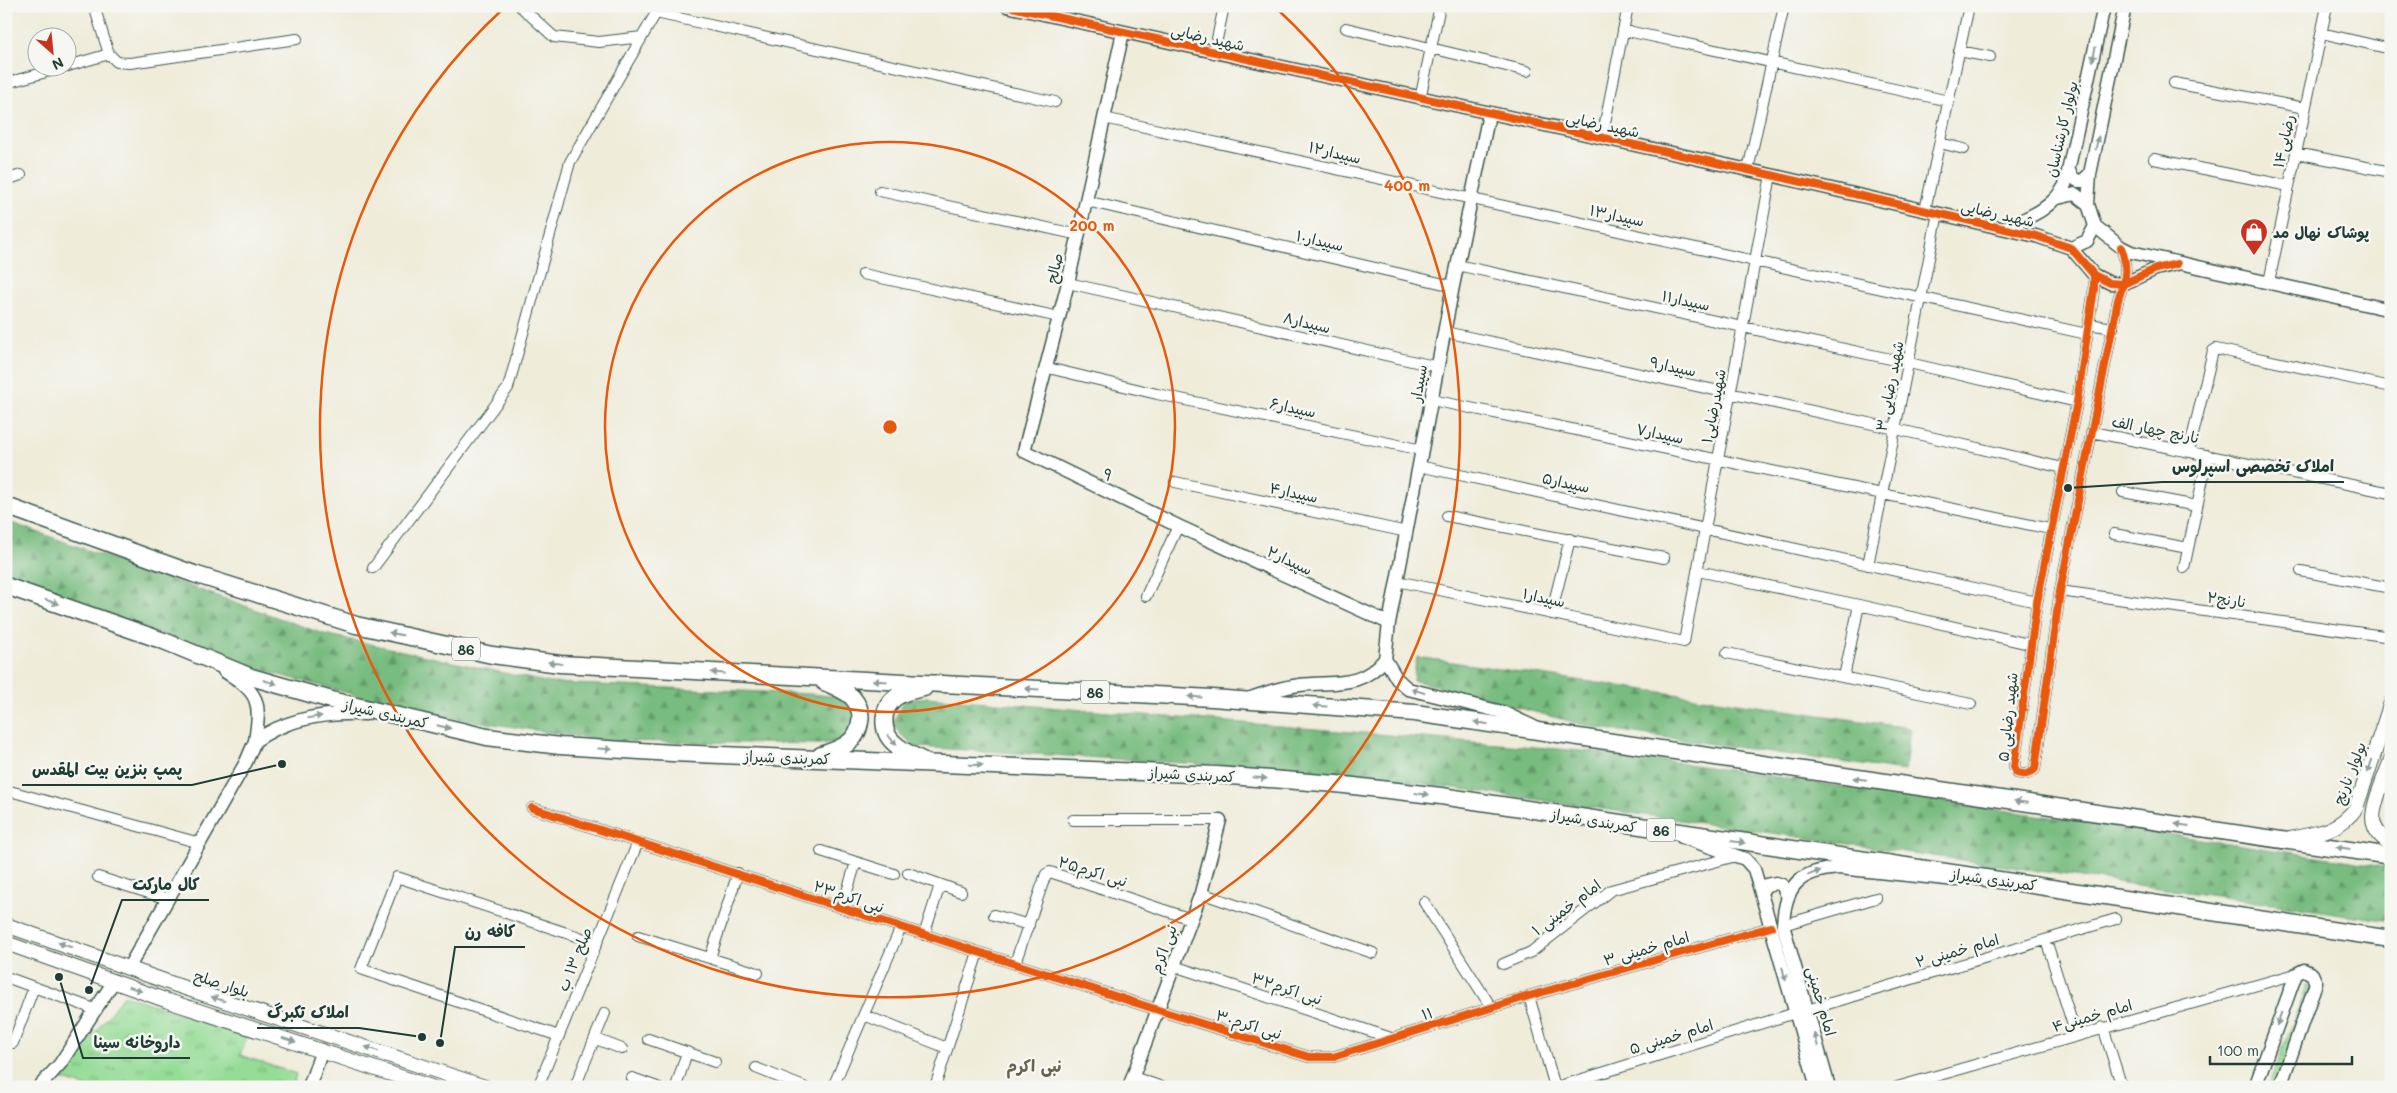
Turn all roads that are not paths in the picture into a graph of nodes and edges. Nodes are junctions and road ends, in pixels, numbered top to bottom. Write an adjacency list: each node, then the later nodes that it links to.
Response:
1 (94, 6): 23 (street)
2 (520, 6): 17 (street)
3 (1007, 6): 15 (street, شهید رضایی)
4 (1224, 6): 22 (street)
5 (1440, 6): 19 (street)
6 (1628, 6): 14 (street)
7 (1784, 6): 25 (street)
8 (1969, 6): 21 (street)
9 (2104, 6): 43 (street, بولوار کارشناسان, one-way to 43)
10 (2125, 6): 45 (street, one-way to 10)
11 (2327, 6): 16 (street, رضایی۱۴)
12 (658, 10): 17 (street); 33 (street)
13 (1346, 28): 19 (street)
14 (1623, 30): 25 (street); 37 (street)
15 (1123, 32): 22 (street, شهید رضایی); 36 (street, صالح)
16 (2321, 33): 20 (street); 34 (street, رضایی۱۴)
17 (642, 37): 112 (street)
18 (297, 39): 23 (street)
19 (1431, 48): 27 (street); 31 (street)
20 (2391, 49)
21 (1959, 51): 24 (street); 32 (street)
22 (1214, 53): 31 (street, شهید رضایی)
23 (108, 54): 26 (street)
24 (1990, 57)
25 (1772, 62): 32 (street); 42 (street)
26 (78, 63)
27 (1527, 71)
28 (28, 77): 29 (street)
29 (6, 83)
30 (2174, 83): 34 (street)
31 (1420, 99): 35 (street, شهید رضایی)
32 (1948, 101): 38 (street)
33 (1055, 102)
34 (2305, 108): 40 (street, رضایی۱۴)
35 (1489, 114): 37 (street, شهید رضایی); 51 (street, سپیدار)
36 (1104, 118): 51 (street, سپیدار۱۲); 53 (street, صالح)
37 (1602, 138): 42 (street, شهید رضایی)
38 (1940, 143): 39 (street); 55 (street)
39 (1964, 149)
40 (2296, 154): 44 (street); 49 (street, رضایی۱۴)
41 (2154, 159): 49 (street)
42 (1748, 170): 46 (street, شهید رضایی)
43 (2069, 171): 45 (street); 52 (street, بولوار کارشناسان)
44 (2391, 172)
45 (2090, 174): 54 (street)
46 (1771, 175): 55 (street, شهید رضایی); 64 (street, شهیدرضایی۱)
47 (21, 176): 48 (street)
48 (6, 180)
49 (2289, 186): 69 (street, رضایی۱۴)
50 (880, 190): 60 (street)
51 (1472, 198): 64 (street, سپیدار۱۳); 66 (street, سپیدار)
52 (2058, 198): 54 (street); 56 (street, بولوار کارشناسان)
53 (1086, 201): 60 (street, صالح); 72 (street, سپیدار۱۰)
54 (2088, 204): 58 (street)
55 (1925, 210): 57 (street, شهید رضایی)
56 (2039, 212): 59 (street, بولوار کارشناسان); 61 (street)
57 (1938, 213): 59 (street, شهید رضایی); 73 (street, شهید رضایی ۳)
58 (2095, 226): 62 (street); 63 (street)
59 (2005, 228): 61 (street, شهید رضایی)
60 (1078, 235): 70 (street, صالح)
61 (2036, 236): 63 (street, شهید رضایی)
62 (2121, 247): 65 (street); 71 (street, شهید رضایی ۵)
63 (2071, 248): 68 (street)
64 (1756, 261): 73 (street, سپیدار۱۳); 76 (street, شهیدرضایی۱)
65 (2177, 264): 69 (street); 71 (street)
66 (1457, 265): 72 (street, سپیدار); 76 (street, سپیدار۱۱)
67 (862, 274): 75 (street)
68 (2094, 275): 71 (street); 78 (street, شهید رضایی ۵)
69 (2269, 282): 74 (street)
70 (1068, 283): 75 (street, صالح); 81 (street, سپیدار۸)
71 (2123, 284): 77 (street, شهید رضایی ۵)
72 (1453, 286): 79 (street, سپیدار)
73 (1922, 296): 78 (street, سپیدار۱۳); 80 (street, شهید رضایی ۳)
74 (2391, 310)
75 (1060, 317): 82 (street, صالح)
76 (1743, 328): 80 (street, سپیدار۱۱); 84 (street, شهیدرضایی۱)
77 (2113, 328): 78 (street, سپیدار۱۳); 88 (street, شهید رضایی ۵)
78 (2088, 329): 86 (street, شهید رضایی ۵)
79 (1445, 332): 81 (street, سپیدار); 84 (street, سپیدار۹)
80 (1909, 363): 86 (street, سپیدار۱۱); 87 (street, شهید رضایی ۳)
81 (1438, 367): 85 (street, سپیدار)
82 (1048, 368): 89 (street, سپیدار۶); 90 (street, صالح)
83 (2391, 387): 91 (street)
84 (1731, 394): 87 (street, سپیدار۹); 93 (street, شهیدرضایی۱)
85 (1432, 400): 89 (street, سپیدار); 93 (street, سپیدار۷)
86 (2076, 402): 95 (street, شهید رضایی ۵)
87 (1896, 429): 95 (street, سپیدار۹); 99 (street, شهید رضایی ۳)
88 (2092, 432): 91 (street, نارنج چهار الف); 119 (street, شهید رضایی ۵)
89 (1422, 450): 94 (street, سپیدار)
90 (1024, 451): 103 (street, ۹)
91 (2189, 451): 92 (street, نارنج چهار الف)
92 (2208, 455): 98 (street, نارنج چهار الف); 101 (street)
93 (1718, 461): 99 (street, سپیدار۷); 104 (street, شهیدرضایی۱)
94 (1419, 466): 104 (street, سپیدار۵); 106 (street, سپیدار)
95 (2063, 468): 105 (street, شهید رضایی ۵)
96 (1175, 482): 106 (street, سپیدار۴)
97 (2123, 492): 101 (street)
98 (2391, 493)
99 (1883, 495): 105 (street, سپیدار۷); 111 (street, شهید رضایی ۳)
100 (6, 506): 131 (highway, 86, one-way to 100)
101 (2197, 506): 109 (street)
102 (1447, 516): 108 (street)
103 (1178, 526): 120 (street); 124 (street, سپیدار۲)
104 (1706, 528): 111 (street, سپیدار۵); 114 (street, شهیدرضایی۱)
105 (2050, 529): 121 (street, شهید رضایی ۵)
106 (1407, 532): 116 (street, سپیدار)
107 (2114, 534): 109 (street)
108 (1570, 540): 110 (street); 123 (street)
109 (2188, 548): 113 (street)
110 (1664, 558)
111 (1868, 565): 121 (street, سپیدار۵)
112 (373, 568)
113 (2184, 568)
114 (1698, 571): 122 (street); 126 (street, شهیدرضایی۱)
115 (2301, 571): 118 (street)
116 (1397, 580): 123 (street, سپیدار۱); 124 (street, سپیدار)
117 (6, 586): 130 (highway, کمربندی شیراز / 86, one-way to 130)
118 (2391, 588)
119 (2060, 591): 125 (street, نارنج۲); 127 (street, شهید رضایی ۵)
120 (1146, 596)
121 (2036, 602): 127 (street, شهید رضایی ۵)
122 (1858, 605): 127 (street); 132 (street)
123 (1551, 614): 126 (street, سپیدار۱)
124 (1389, 623): 129 (street, سپیدار)
125 (2391, 638)
126 (1684, 642)
127 (2029, 644)
128 (1727, 652): 132 (street)
129 (1385, 659): 134 (street); 138 (street, one-way to 129)
130 (207, 660): 137 (highway, کمربندی شیراز / 86, one-way to 137); 139 (street)
131 (813, 677): 133 (highway, 86, one-way to 131); 140 (highway)
132 (1844, 677): 136 (street)
133 (946, 684): 134 (highway, 86, one-way to 133); 142 (highway, one-way to 142)
134 (1243, 700): 138 (highway, 86, one-way to 134)
135 (2391, 703): 145 (main road, بولوار نارنج, one-way to 145)
136 (1971, 704)
137 (397, 716): 139 (street, one-way to 137); 140 (highway, کمربندی شیراز / 86, one-way to 140)
138 (1546, 733): 150 (highway, 86, one-way to 138)
139 (255, 741): 152 (street)
140 (811, 758): 142 (highway, کمربندی شیراز / 86)
141 (2391, 760): 146 (main road)
142 (927, 763): 149 (highway, کمربندی شیراز / 86, one-way to 149)
143 (6, 790): 152 (street)
144 (532, 808): 151 (street, نبی اکرم۲۳)
145 (2356, 808): 146 (main road); 150 (main road, بولوار نارنج)
146 (2373, 812): 153 (main road)
147 (1073, 820): 148 (street)
148 (1220, 820): 166 (street, نبی اکرم)
149 (1666, 831): 155 (street, امام خمینی); 162 (highway, کمربندی شیراز / 86, one-way to 162)
150 (2286, 840): 156 (highway, 86, one-way to 150)
151 (638, 842): 158 (street, نبی اکرم۲۳); 184 (street, صلح ۱۳ ب)
152 (200, 843): 169 (street)
153 (2391, 844)
154 (821, 851): 157 (street)
155 (1736, 856): 164 (street, امام خمینی); 189 (street, امام خمینی ۱)
156 (2391, 856)
157 (856, 862): 160 (street); 171 (street)
158 (738, 873): 171 (street, نبی اکرم۲۳); 187 (street)
159 (908, 873): 163 (street)
160 (894, 874)
161 (98, 877): 169 (street)
162 (1996, 879): 167 (street, one-way to 162); 181 (highway, کمربندی شیراز / 86)
163 (940, 885): 165 (street); 179 (street)
164 (1762, 891): 167 (street); 177 (street, امام خمینی)
165 (960, 892)
166 (1201, 893): 173 (street, نبی اکرم); 186 (street)
167 (1787, 896): 177 (street)
168 (1876, 898): 177 (street, امام خمینی ۳)
169 (168, 899): 191 (street)
170 (1424, 902): 198 (street)
171 (842, 908): 178 (street, نبی اکرم۲۳)
172 (994, 916): 176 (street)
173 (1192, 919): 176 (street, نبی اکرم۲۵); 190 (street, نبی اکرم)
174 (2116, 919): 182 (street, امام خمینی ۲)
175 (6, 925): 191 (main road, بلوار صلح, one-way to 175)
176 (1029, 925): 188 (street, نبی اکرم۲۵)
177 (1777, 926): 197 (street, امام خمینی ۳); 201 (street, امام خمینی)
178 (900, 927): 179 (street, نبی اکرم۲۳); 203 (street)
179 (924, 935): 185 (street, نبی اکرم۲۳)
180 (638, 936): 187 (street)
181 (2391, 939)
182 (2046, 940): 201 (street, امام خمینی ۲); 205 (street)
183 (6, 943): 195 (main road)
184 (597, 943): 206 (street, صلح ۱۳ ب); 206 (street)
185 (978, 952): 188 (street, نبی اکرم۲۳); 211 (street)
186 (1373, 953)
187 (710, 958): 192 (street)
188 (1015, 963): 200 (street, نبی اکرم۲۳)
189 (1503, 964)
190 (1174, 966): 200 (street, نبی اکرم); 207 (street, نبی اکرم۳۲)
191 (129, 967): 216 (main road, بلوار صلح, one-way to 191)
192 (758, 973)
193 (2296, 974): 204 (street, امام خمینی۴); 239 (street, one-way to 239); 240 (street)
194 (6, 977): 196 (street)
195 (114, 981): 199 (street); 213 (main road, one-way to 213)
196 (34, 987): 199 (street); 210 (street)
197 (1529, 996): 198 (street, ۱۱); 234 (street)
198 (1491, 1007): 207 (street, ۱۱)
199 (96, 1010): 222 (street)
200 (1158, 1010): 215 (street, نبی اکرم۳۰); 221 (street, نبی اکرم)
201 (1801, 1012): 234 (street, امام خمینی ۵); 235 (street, امام خمینی); 236 (street, امام خمینی, one-way to 201)
202 (605, 1013): 208 (street)
203 (864, 1015): 211 (street); 231 (street)
204 (2103, 1027): 205 (street, امام خمینی۴); 238 (street)
205 (2076, 1035): 237 (street, امام خمینی۴)
206 (559, 1036): 226 (street, صلح ۱۳ ب)
207 (1391, 1038): 215 (street, ۱۱)
208 (596, 1039): 212 (street); 227 (street)
209 (648, 1039): 214 (street)
210 (13, 1043)
211 (947, 1048): 232 (street)
212 (622, 1049)
213 (322, 1050): 219 (main road); 223 (street)
214 (687, 1052): 217 (street); 229 (street)
215 (1334, 1057)
216 (406, 1060): 219 (main road); 225 (main road, بلوار صلح)
217 (715, 1062)
218 (756, 1068): 230 (street)
219 (401, 1077): 224 (main road)
220 (632, 1078): 228 (street)
221 (1131, 1082): 233 (street)
222 (39, 1087)
223 (308, 1087)
224 (431, 1087)
225 (485, 1087)
226 (538, 1087)
227 (575, 1087)
228 (656, 1087)
229 (676, 1087)
230 (804, 1087)
231 (833, 1087)
232 (935, 1087)
233 (1162, 1087)
234 (1556, 1087)
235 (1817, 1087)
236 (1829, 1087)
237 (1897, 1087)
238 (2122, 1087)
239 (2255, 1087)
240 (2280, 1087)

